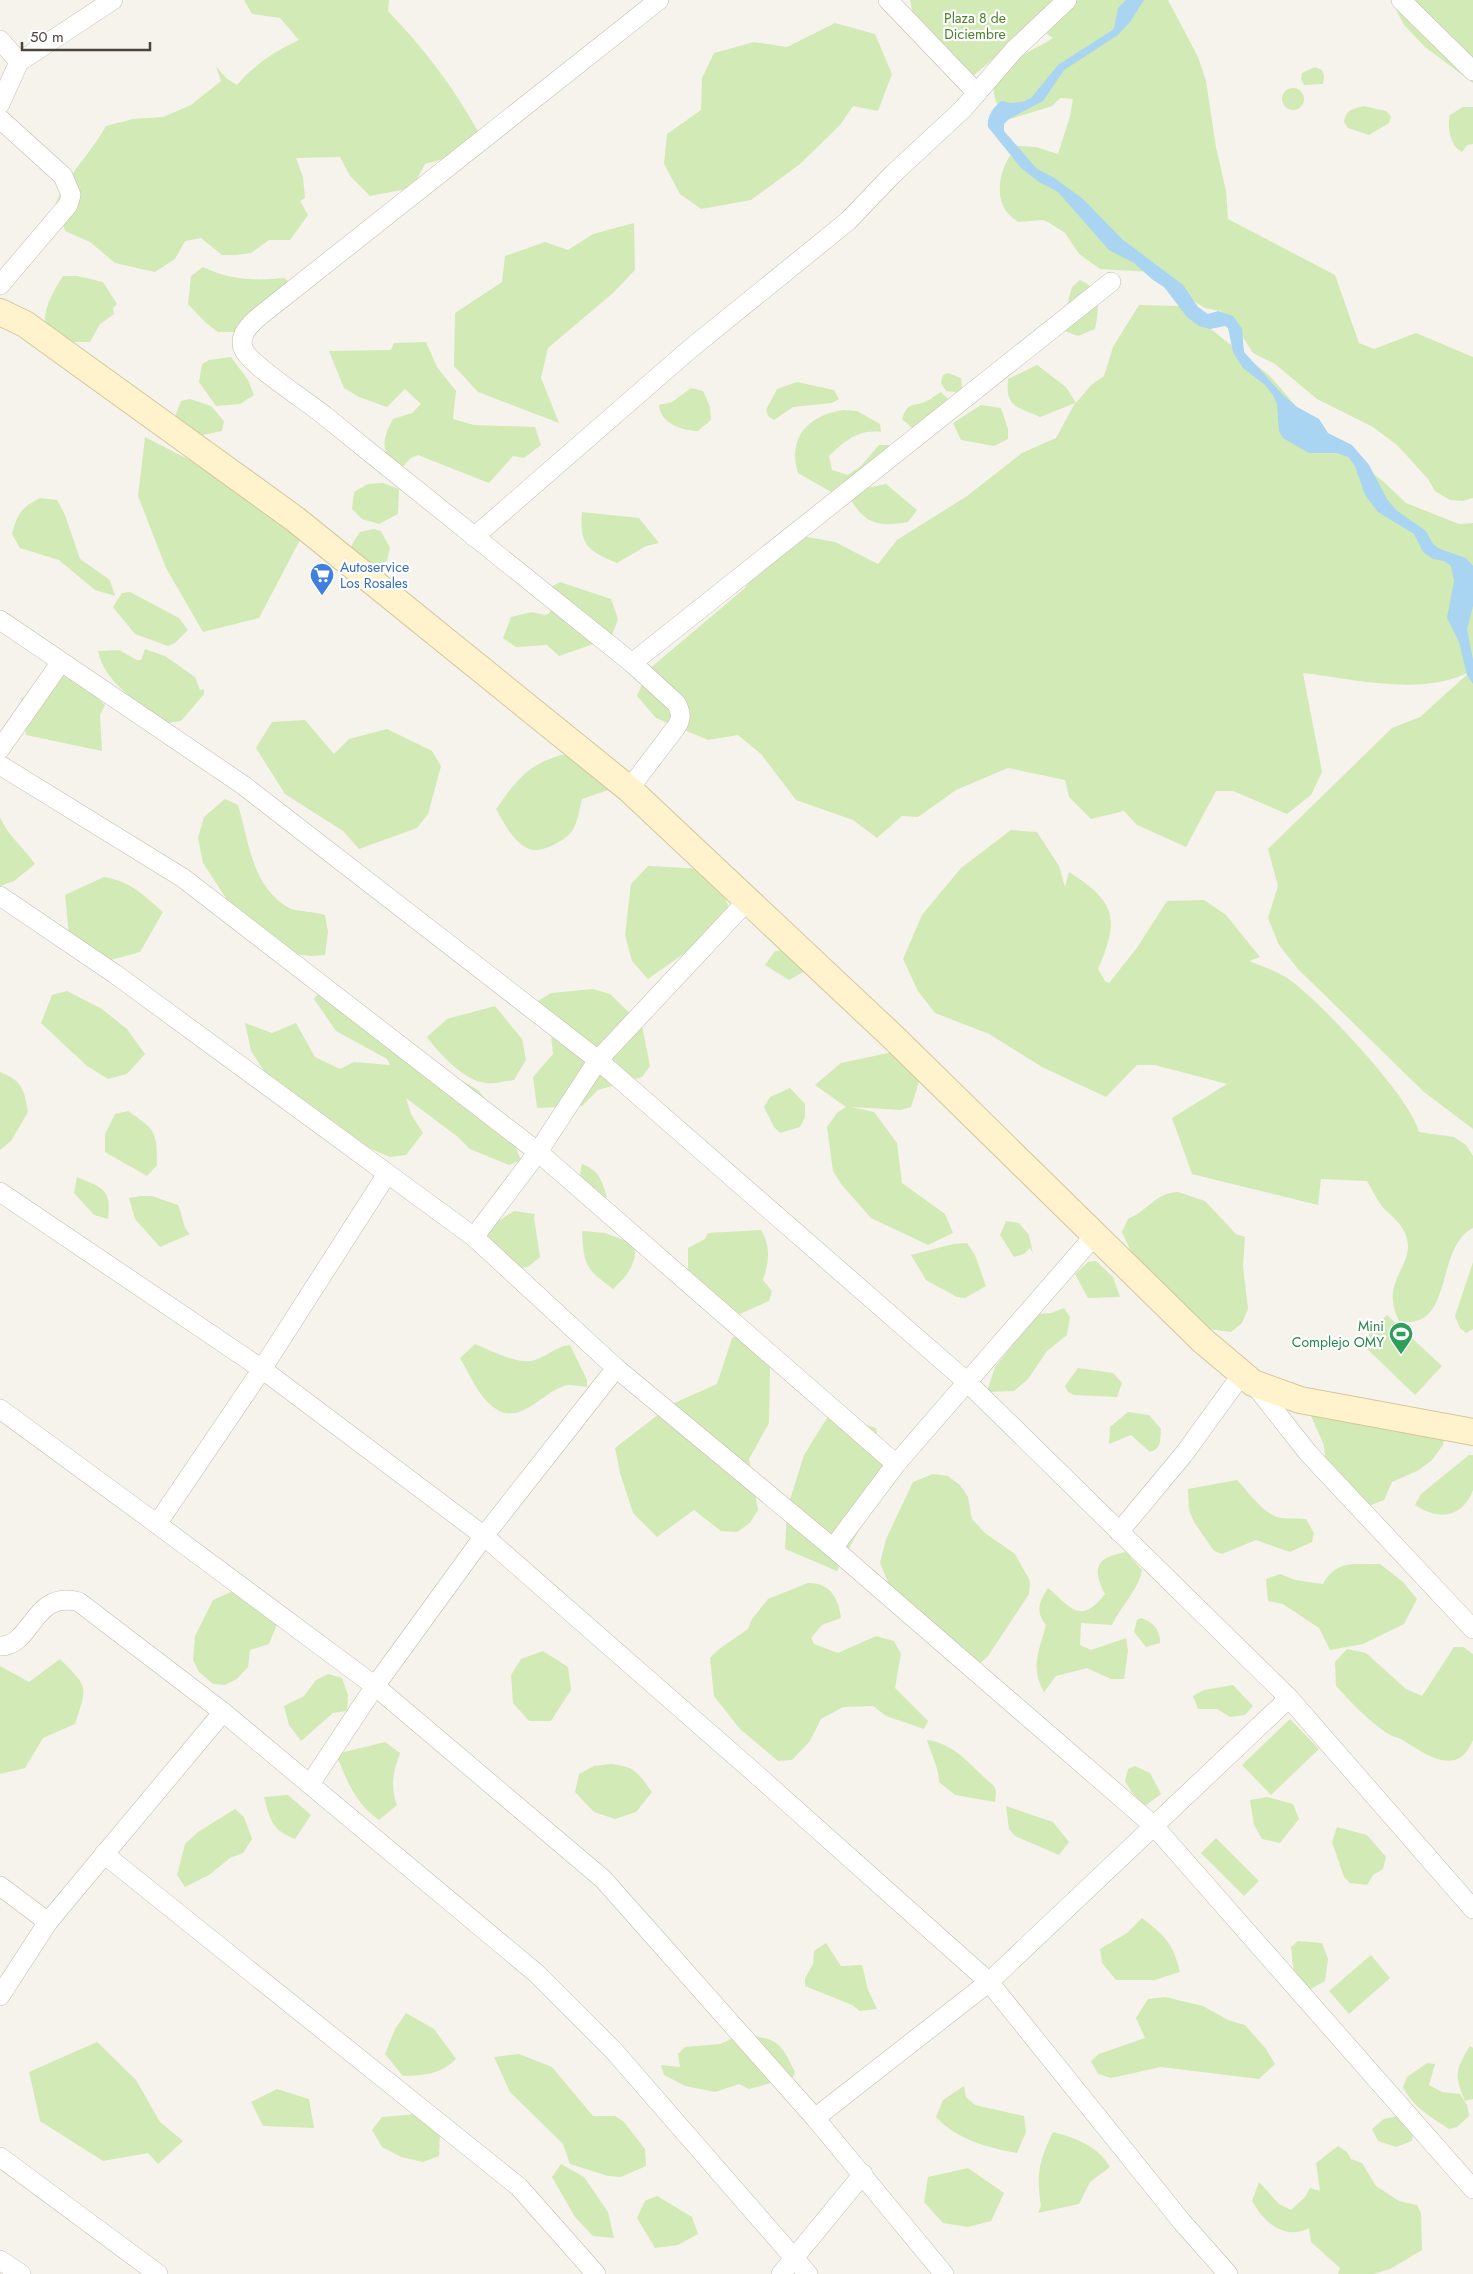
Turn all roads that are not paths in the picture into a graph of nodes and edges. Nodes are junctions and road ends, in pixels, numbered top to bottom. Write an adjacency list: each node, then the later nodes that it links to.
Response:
1 (112, 0): 7 (street)
2 (659, 0): 15 (street)
3 (888, 0): 9 (street)
4 (1067, 0): 9 (street)
5 (1401, 0): 8 (street)
6 (0, 40): 7 (street)
7 (19, 62): 10 (street)
8 (1473, 72)
9 (977, 93): 15 (street)
10 (0, 104)
11 (0, 119): 13 (street)
12 (1111, 282): 18 (street)
13 (0, 285)
14 (0, 312): 21 (main road)
15 (474, 537): 18 (street)
16 (0, 620): 17 (street)
17 (61, 662): 19 (street); 24 (street)
18 (632, 663): 21 (street)
19 (0, 749)
20 (0, 765): 25 (street)
21 (629, 789): 23 (main road)
22 (0, 896): 26 (street)
23 (748, 900): 24 (street); 28 (main road)
24 (598, 1060): 25 (street); 33 (street)
25 (538, 1152): 29 (street); 36 (street)
26 (387, 1174): 29 (street); 31 (street)
27 (0, 1192): 31 (street)
28 (1095, 1234): 32 (main road); 33 (street)
29 (474, 1237): 30 (street)
30 (616, 1368): 39 (street); 40 (street)
31 (262, 1369): 37 (street); 39 (street)
32 (1247, 1379): 35 (main road); 38 (street); 41 (street)
33 (966, 1381): 36 (street); 38 (street)
34 (0, 1409): 37 (street)
35 (1473, 1432)
36 (896, 1464): 40 (street)
37 (158, 1524): 43 (street)
38 (1119, 1532): 44 (street)
39 (484, 1536): 43 (street); 52 (street)
40 (832, 1548): 47 (street)
41 (1473, 1629)
42 (0, 1646): 45 (street)
43 (375, 1686): 46 (street); 54 (street)
44 (1289, 1698): 47 (street); 50 (street)
45 (222, 1712): 46 (street); 48 (street)
46 (310, 1784): 58 (street)
47 (1154, 1826): 52 (street); 57 (street)
48 (104, 1854): 51 (street); 62 (street)
49 (0, 1886): 51 (street)
50 (1473, 1909)
51 (48, 1922): 53 (street)
52 (989, 1982): 54 (street); 66 (street)
53 (0, 1996)
54 (815, 2118): 56 (street)
55 (0, 2157): 61 (street)
56 (863, 2174): 58 (street); 65 (street)
57 (1473, 2189)
58 (796, 2258): 63 (street); 64 (street)
59 (0, 2260): 60 (street)
60 (20, 2274)
61 (158, 2274)
62 (596, 2274)
63 (781, 2274)
64 (808, 2274)
65 (944, 2274)
66 (1228, 2274)

